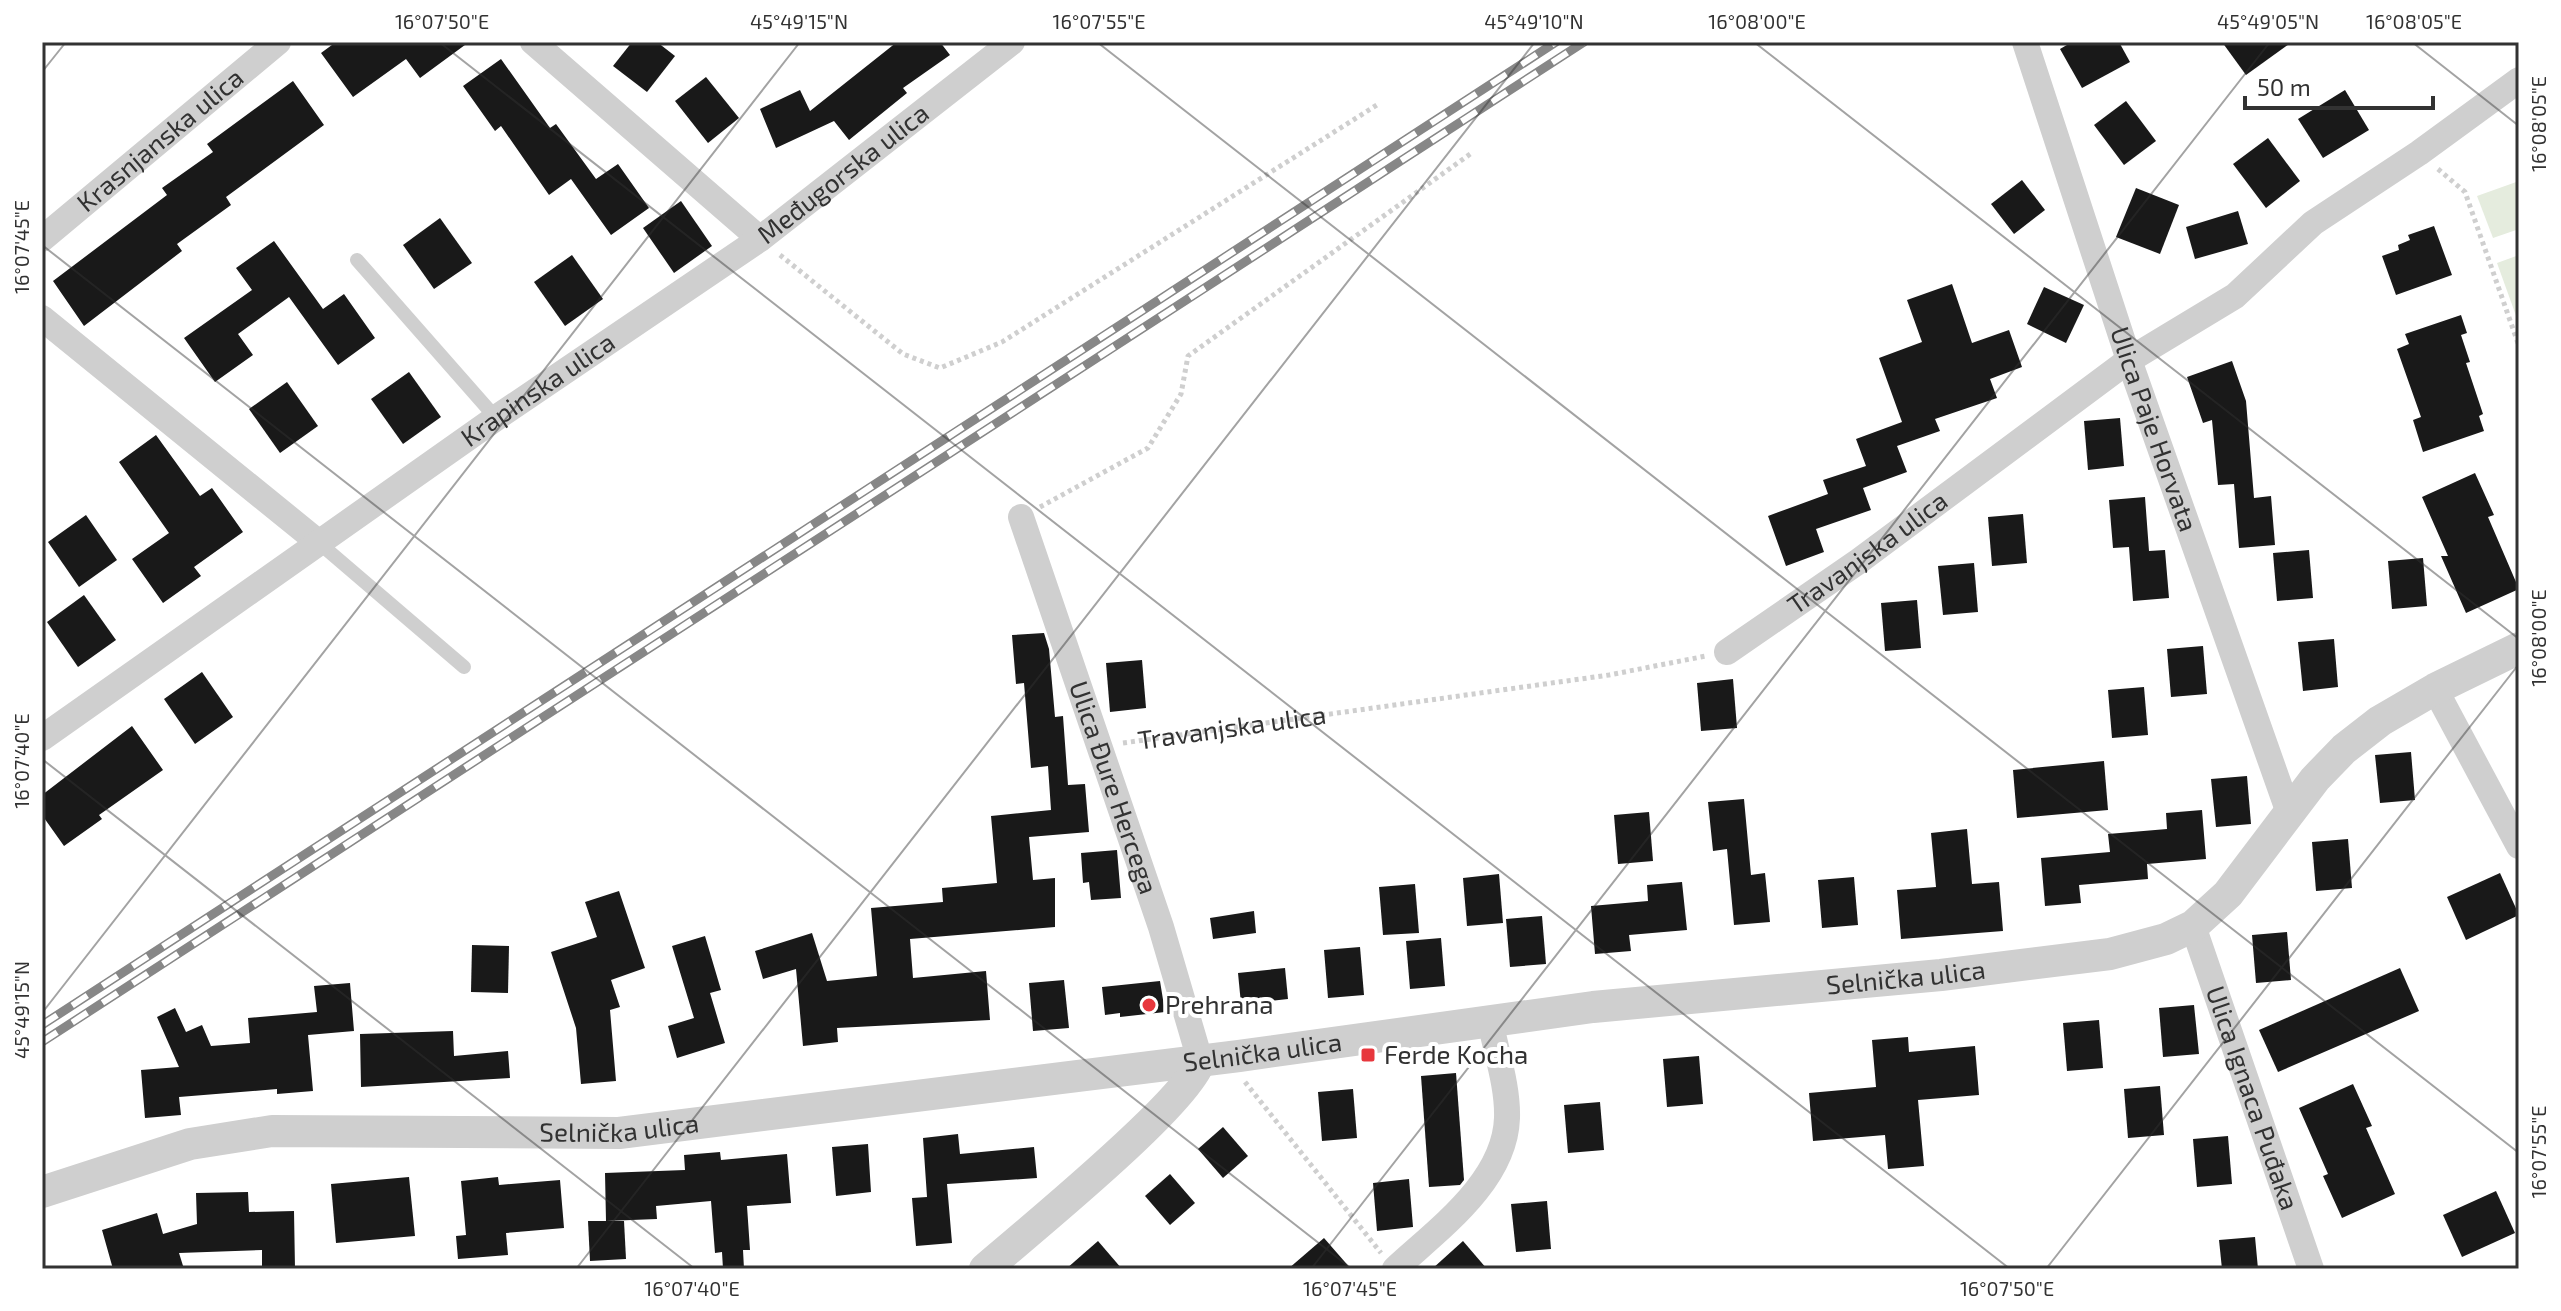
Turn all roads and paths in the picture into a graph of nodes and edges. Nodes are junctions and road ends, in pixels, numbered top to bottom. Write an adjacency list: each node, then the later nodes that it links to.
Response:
1 (278, 42): 9 (street, Krasnjanska ulica)
2 (533, 42): 10 (street, Međugorska ulica)
3 (1012, 42): 10 (street, Međugorska ulica)
4 (2025, 42): 14 (street, Ulica Paje Horvata)
5 (2519, 80): 8 (street, Travanjska ulica)
6 (1380, 103): 10 (path)
7 (1473, 152): 16 (path)
8 (2419, 153): 13 (path); 14 (street, Travanjska ulica)
9 (42, 239)
10 (760, 239): 15 (street, Krapinska ulica)
11 (357, 260): 15 (lane)
12 (42, 318): 17 (street)
13 (2519, 346)
14 (2129, 360): 19 (street, Travanjska ulica); 24 (street, Ulica Paje Horvata)
15 (496, 418): 17 (street, Krapinska ulica)
16 (1021, 517): 23 (street, Ulica Đure Hercega)
17 (318, 542): 20 (lane); 22 (street, Krapinska ulica)
18 (2519, 648): 21 (street, Selnička ulica)
19 (1727, 652): 23 (path, Travanjska ulica)
20 (464, 667)
21 (2435, 689): 24 (street, Selnička ulica); 25 (street)
22 (42, 738)
23 (1098, 747): 28 (street, Ulica Đure Hercega)
24 (2289, 813): 26 (street, Selnička ulica)
25 (2519, 846)
26 (2193, 926): 27 (street, Selnička ulica); 33 (street, Ulica Ignaca Puđaka)
27 (1490, 1020): 28 (street, Selnička ulica); 31 (street)
28 (1200, 1060): 30 (street, Selnička ulica); 32 (street)
29 (1240, 1076): 31 (path)
30 (42, 1192)
31 (1390, 1263)
32 (985, 1269)
33 (2311, 1269)

